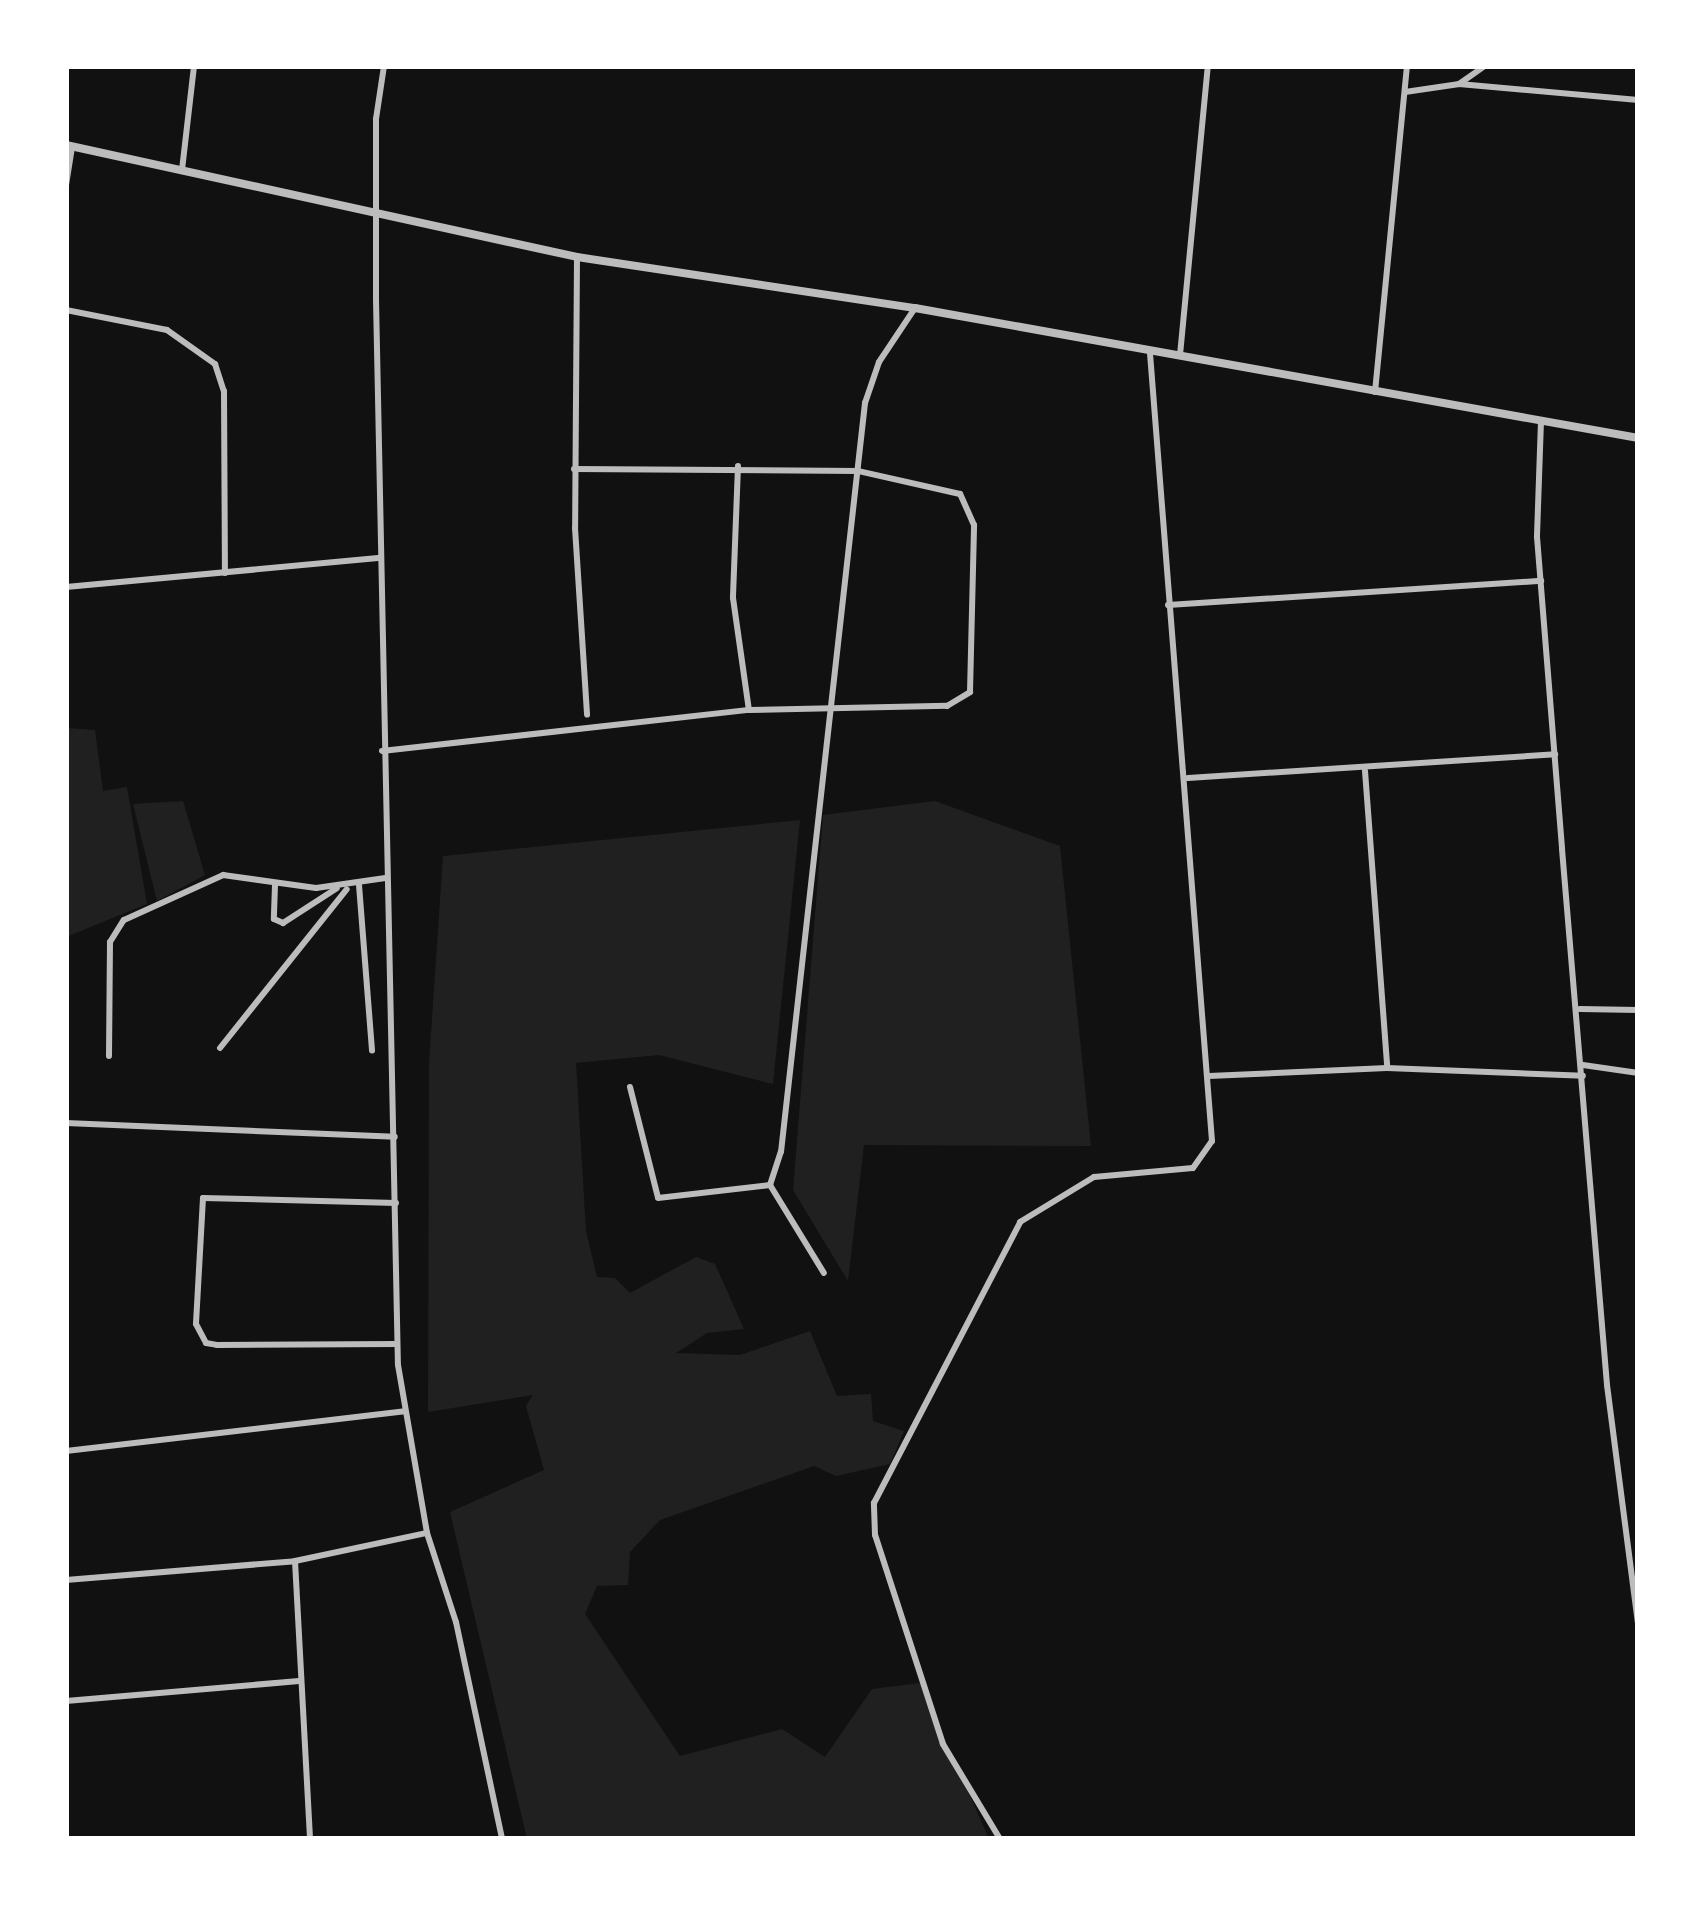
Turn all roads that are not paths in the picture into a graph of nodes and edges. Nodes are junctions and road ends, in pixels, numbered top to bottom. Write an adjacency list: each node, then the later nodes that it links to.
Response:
1 (194, 66): 10 (street)
2 (384, 66): 12 (street)
3 (1208, 66): 17 (street)
4 (1407, 66): 7 (street)
5 (1485, 66): 6 (street)
6 (1459, 83): 7 (street); 8 (street)
7 (1405, 92): 18 (street)
8 (1638, 100)
9 (69, 146): 10 (street); 11 (street)
10 (182, 171): 12 (street)
11 (66, 185)
12 (375, 216): 13 (street); 24 (street)
13 (577, 256): 14 (street); 22 (street)
14 (915, 308): 16 (street); 23 (street)
15 (66, 310): 25 (street)
16 (1150, 353): 17 (street); 28 (street)
17 (1180, 358): 18 (street)
18 (1375, 392): 19 (street)
19 (1541, 422): 20 (street); 26 (street)
20 (1638, 438)
21 (738, 466): 22 (street); 23 (street); 29 (street)
22 (574, 469): 31 (street)
23 (858, 471): 30 (street); 30 (street)
24 (381, 558): 25 (street); 32 (street)
25 (225, 573): 27 (street)
26 (1541, 581): 28 (street); 33 (street)
27 (66, 587)
28 (1168, 605): 35 (street)
29 (749, 710): 30 (street); 32 (street)
30 (830, 710): 53 (street)
31 (587, 715)
32 (382, 751): 36 (street)
33 (1555, 754): 34 (street); 40 (street)
34 (1365, 771): 35 (street); 46 (street)
35 (1186, 778): 48 (street)
36 (385, 878): 38 (street); 52 (street)
37 (275, 885): 39 (street); 39 (street); 44 (street)
38 (354, 885): 39 (street); 42 (street); 43 (street)
39 (337, 888)
40 (1580, 1009): 41 (street); 45 (street)
41 (1638, 1010)
42 (220, 1048)
43 (372, 1050)
44 (110, 1056)
45 (1583, 1065): 47 (street); 49 (street)
46 (1387, 1068): 48 (street); 49 (street)
47 (1638, 1073)
48 (1209, 1076): 67 (street)
49 (1583, 1076): 62 (street)
50 (631, 1087): 53 (street)
51 (66, 1123): 52 (street)
52 (395, 1136): 54 (street)
53 (770, 1185): 55 (street)
54 (396, 1203): 56 (street); 56 (street)
55 (824, 1273)
56 (397, 1344): 57 (street)
57 (405, 1412): 58 (street); 59 (street)
58 (66, 1451)
59 (427, 1533): 60 (street); 66 (street)
60 (295, 1562): 61 (street); 63 (street)
61 (66, 1580)
62 (1638, 1624)
63 (298, 1682): 64 (street); 65 (street)
64 (66, 1701)
65 (310, 1839)
66 (502, 1839)
67 (1000, 1839)

